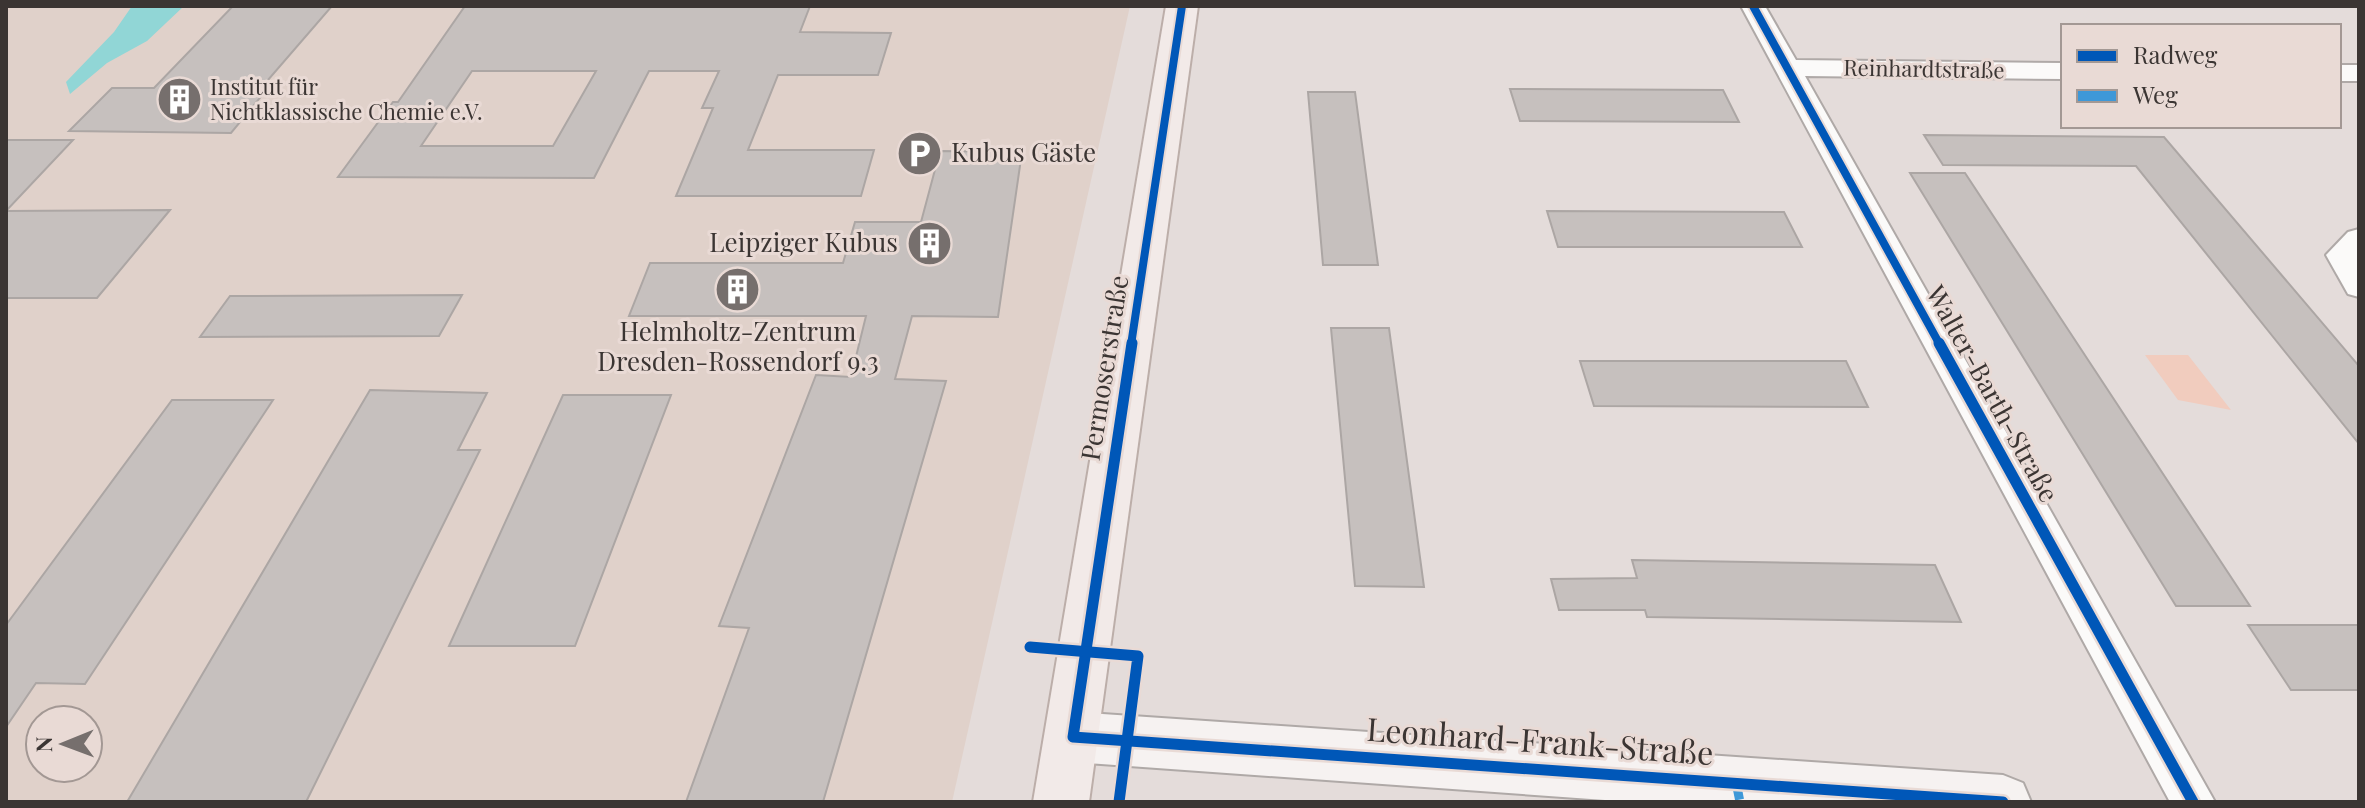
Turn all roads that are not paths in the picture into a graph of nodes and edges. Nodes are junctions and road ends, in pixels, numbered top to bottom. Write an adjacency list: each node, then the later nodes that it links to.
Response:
1 (1182, 6): 7 (main road, Permoserstraße)
2 (1753, 6): 3 (street, Walter-Barth-Straße)
3 (1785, 68): 4 (street, Reinhardtstraße); 11 (street, Walter-Barth-Straße)
4 (2061, 71)
5 (2359, 239): 6 (street)
6 (2359, 287)
7 (1073, 737): 8 (street, Leonhard-Frank-Straße); 9 (main road, Permoserstraße)
8 (1941, 800): 10 (street, Leonhard-Frank-Straße)
9 (1061, 802)
10 (2003, 802)
11 (2193, 802)

